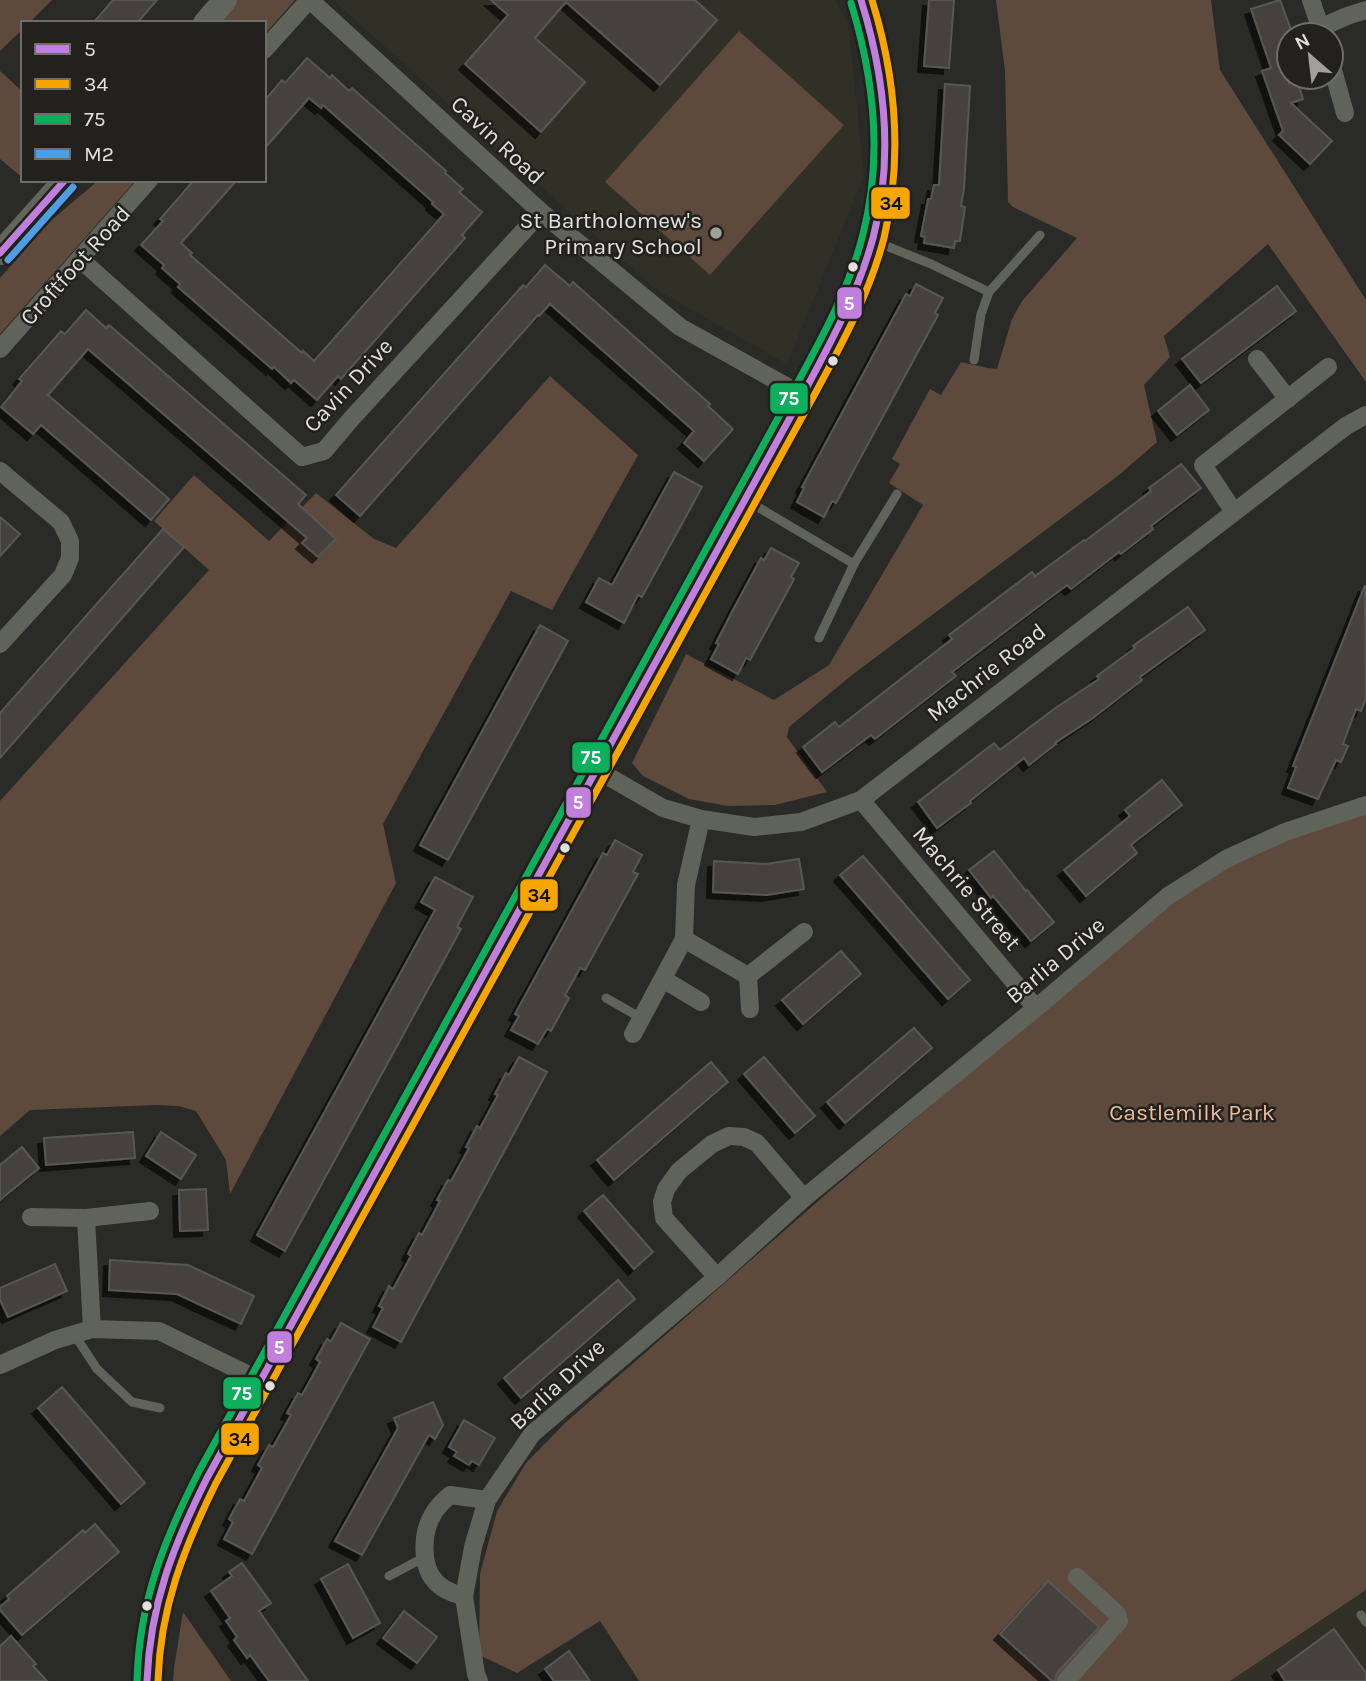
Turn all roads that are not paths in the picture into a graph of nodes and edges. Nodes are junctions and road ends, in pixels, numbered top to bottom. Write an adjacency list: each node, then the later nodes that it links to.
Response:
1 (225, 0): 6 (street)
2 (309, 0): 9 (street); 14 (street, Cavin Road)
3 (861, 0): 16 (street)
4 (1311, 0): 7 (street)
5 (1366, 10): 8 (street)
6 (207, 21)
7 (1318, 21)
8 (1338, 21)
9 (266, 48)
10 (1339, 91): 11 (street)
11 (1345, 113)
12 (63, 182): 17 (street)
13 (147, 182): 18 (street, Croftfoot Road)
14 (541, 212): 18 (street, Cavin Drive); 24 (street, Cavin Road)
15 (1040, 235): 19 (lane)
16 (872, 240): 19 (lane); 24 (street)
17 (0, 253)
18 (79, 259): 20 (street, Croftfoot Road)
19 (989, 292): 22 (lane)
20 (0, 349)
21 (1257, 359): 25 (street)
22 (974, 360)
23 (1328, 367): 25 (street)
24 (802, 395): 29 (street)
25 (1288, 398): 30 (street)
26 (1366, 415): 30 (street, Machrie Road)
27 (0, 471): 33 (street)
28 (897, 494): 31 (lane)
29 (744, 499): 31 (lane); 34 (street)
30 (1234, 512): 35 (street, Machrie Road)
31 (854, 564): 32 (lane)
32 (819, 638)
33 (0, 644)
34 (597, 770): 37 (street, Machrie Road); 55 (street)
35 (861, 800): 37 (street, Machrie Road); 44 (street, Machrie Street)
36 (1366, 805): 44 (street, Barlia Drive)
37 (701, 819): 39 (street)
38 (804, 932): 40 (street)
39 (684, 939): 40 (street); 41 (street)
40 (748, 976): 45 (street)
41 (663, 979): 43 (street); 46 (street)
42 (606, 998): 46 (lane)
43 (701, 1002)
44 (1036, 1008): 47 (street, Barlia Drive)
45 (750, 1009)
46 (637, 1026)
47 (804, 1198): 51 (street, Barlia Drive); 51 (street)
48 (150, 1211): 50 (street)
49 (31, 1217): 50 (street)
50 (86, 1218): 52 (street)
51 (717, 1277): 57 (street, Barlia Drive)
52 (92, 1329): 53 (street); 55 (street)
53 (74, 1334): 54 (street); 56 (lane)
54 (0, 1365)
55 (261, 1381): 62 (street)
56 (160, 1408)
57 (487, 1500): 58 (street); 61 (street, Barlia Drive)
58 (425, 1557): 59 (lane); 61 (street)
59 (389, 1576)
60 (1077, 1577): 64 (street)
61 (464, 1597): 63 (street, Barlia Drive)
62 (147, 1681)
63 (479, 1681)
64 (1066, 1681)

